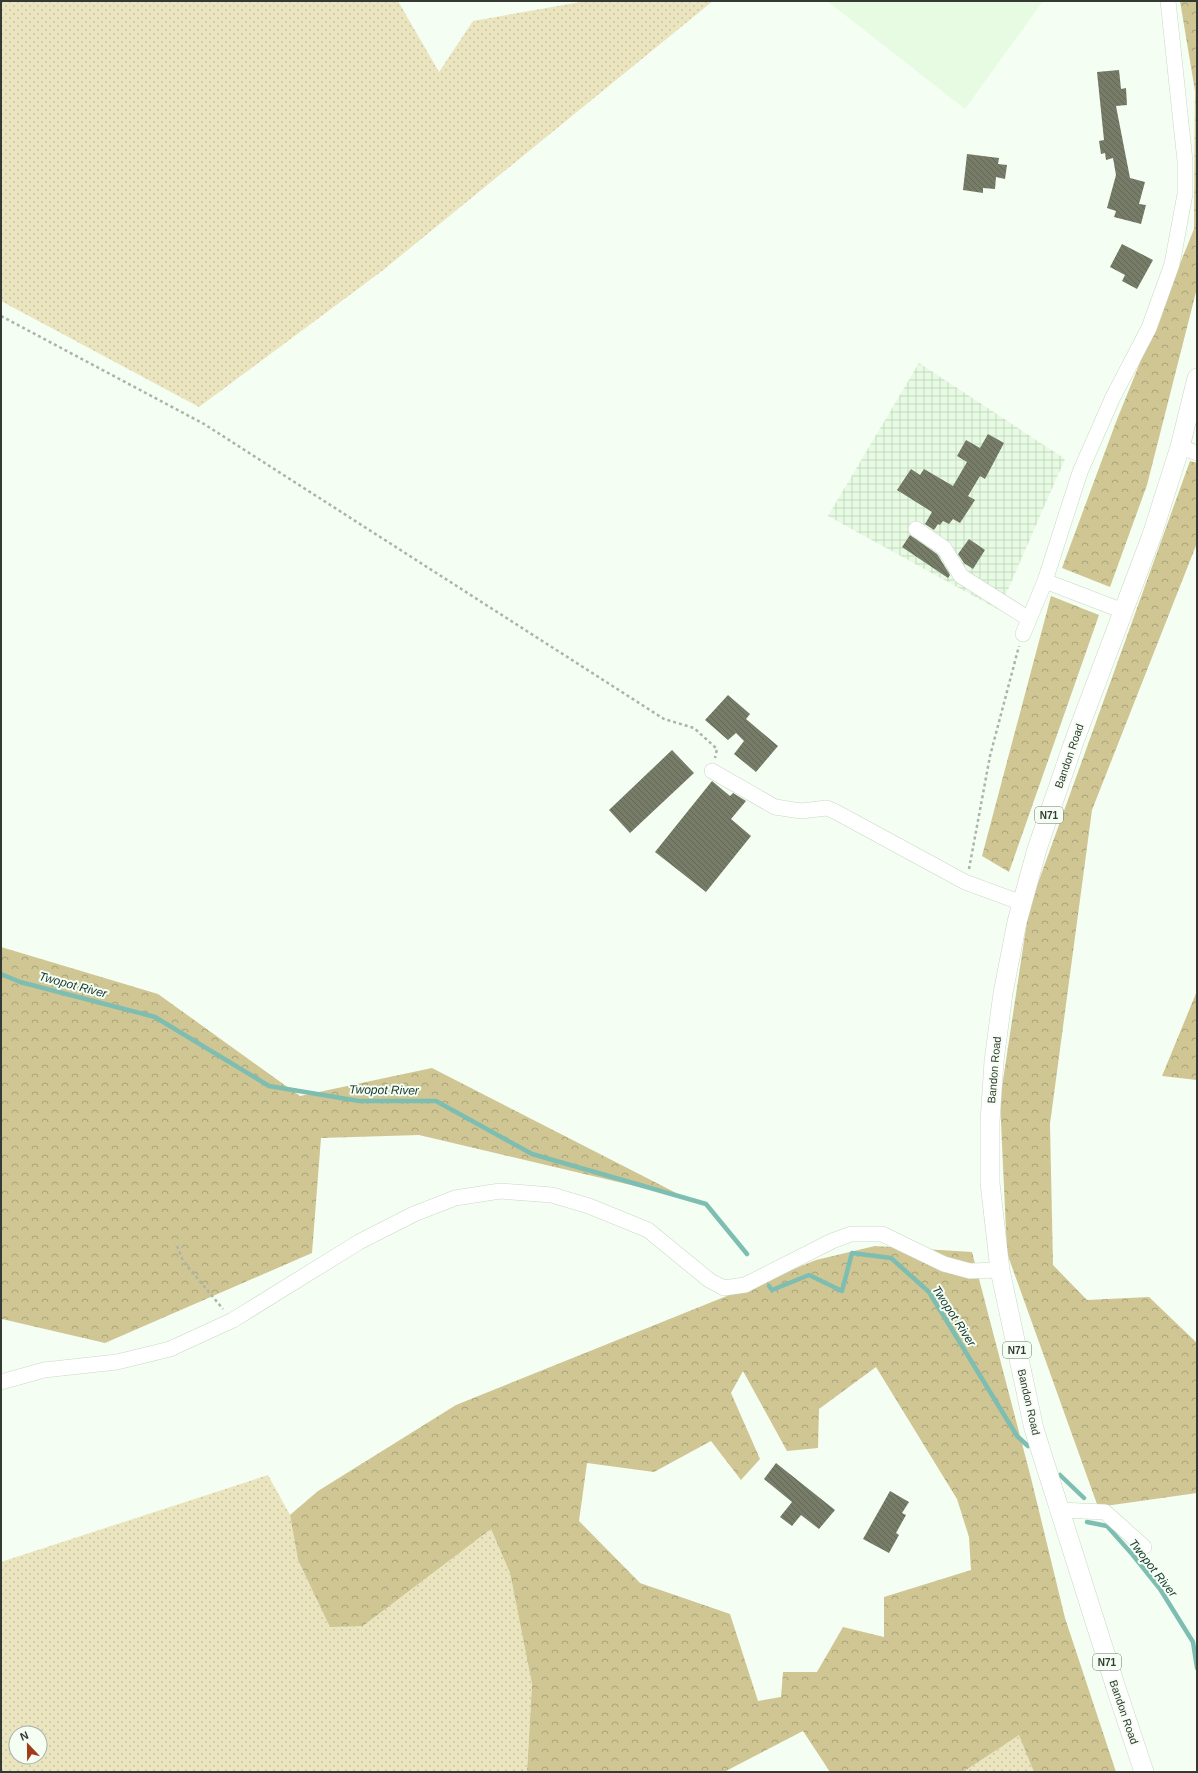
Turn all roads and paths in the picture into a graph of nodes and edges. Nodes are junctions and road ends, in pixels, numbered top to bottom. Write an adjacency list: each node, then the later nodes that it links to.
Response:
1 (1168, 1): 6 (street)
2 (1, 316): 10 (path)
3 (1197, 378): 4 (main road, Bandon Road / N71)
4 (1189, 450): 7 (main road, Bandon Road / N71)
5 (916, 529): 8 (street)
6 (1045, 581): 7 (street); 8 (street)
7 (1123, 611): 12 (main road, Bandon Road / N71)
8 (1029, 619): 9 (street)
9 (1023, 634): 11 (path)
10 (712, 772): 12 (street)
11 (969, 868)
12 (1022, 903): 14 (main road, Bandon Road / N71)
13 (177, 1246): 15 (path)
14 (1000, 1270): 15 (street); 17 (main road, Bandon Road / N71)
15 (233, 1320): 16 (street)
16 (1, 1382)
17 (1059, 1510): 18 (street); 19 (main road, Bandon Road / N71)
18 (1144, 1547)
19 (1144, 1772)

